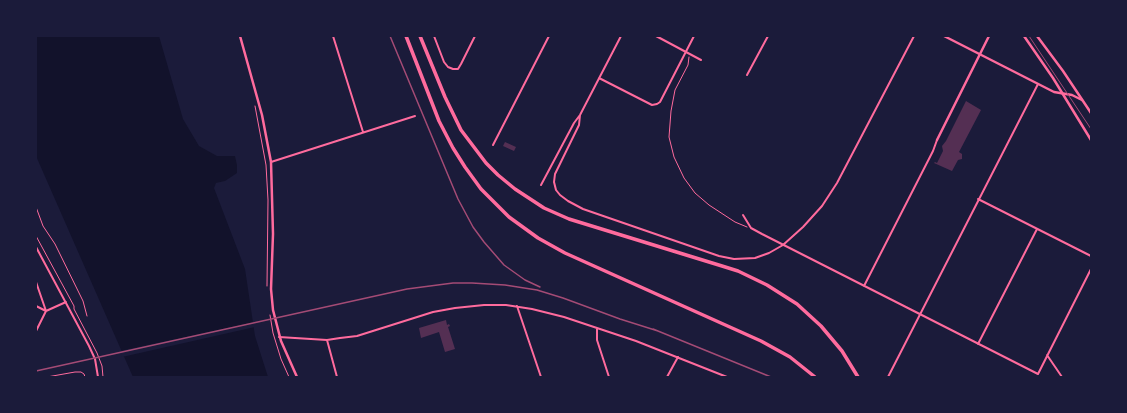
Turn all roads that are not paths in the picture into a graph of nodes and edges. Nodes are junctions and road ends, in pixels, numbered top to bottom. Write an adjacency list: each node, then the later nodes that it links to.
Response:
1 (240, 36): 32 (street)
2 (333, 36): 28 (street)
3 (406, 36): 64 (highway)
4 (420, 36): 65 (highway)
5 (434, 36): 6 (street)
6 (475, 36)
7 (549, 36): 31 (street)
8 (621, 36): 21 (street)
9 (656, 36): 17 (street)
10 (694, 36): 17 (street)
11 (768, 36): 20 (street)
12 (914, 36): 37 (street)
13 (944, 36): 18 (street)
14 (989, 36): 18 (street)
15 (1024, 36): 23 (street)
16 (1037, 36): 24 (street)
17 (686, 51): 19 (street); 21 (street)
18 (980, 54): 22 (street); 29 (street)
19 (701, 60)
20 (748, 75)
21 (599, 78): 26 (street)
22 (1038, 84): 23 (street); 34 (street)
23 (1062, 94): 24 (street); 30 (street)
24 (1083, 100): 25 (street)
25 (1091, 113)
26 (580, 115): 33 (street); 37 (street)
27 (415, 116): 28 (street)
28 (363, 132): 32 (street)
29 (937, 140): 44 (street)
30 (1091, 140)
31 (493, 145)
32 (271, 162): 52 (street)
33 (541, 185)
34 (978, 200): 36 (street); 49 (street)
35 (742, 215): 37 (street)
36 (1037, 229): 39 (street); 54 (street)
37 (782, 245): 44 (street)
38 (36, 247): 45 (street)
39 (1091, 256)
40 (1091, 269): 41 (street)
41 (1089, 273): 42 (street); 55 (street)
42 (1091, 276)
43 (36, 282): 48 (street)
44 (864, 286): 49 (street)
45 (66, 302): 48 (street); 57 (street)
46 (36, 306): 48 (street)
47 (517, 306): 50 (street); 53 (street); 60 (street)
48 (46, 311): 51 (street)
49 (920, 315): 54 (street); 66 (street)
50 (597, 329): 56 (street); 61 (street)
51 (36, 331)
52 (279, 338): 53 (street); 58 (street)
53 (327, 340): 59 (street)
54 (978, 344): 55 (street)
55 (1047, 355): 67 (street)
56 (678, 358): 62 (street); 63 (street)
57 (98, 377)
58 (297, 377)
59 (337, 377)
60 (541, 377)
61 (609, 377)
62 (667, 377)
63 (727, 377)
64 (815, 377)
65 (858, 377)
66 (888, 377)
67 (1062, 377)

